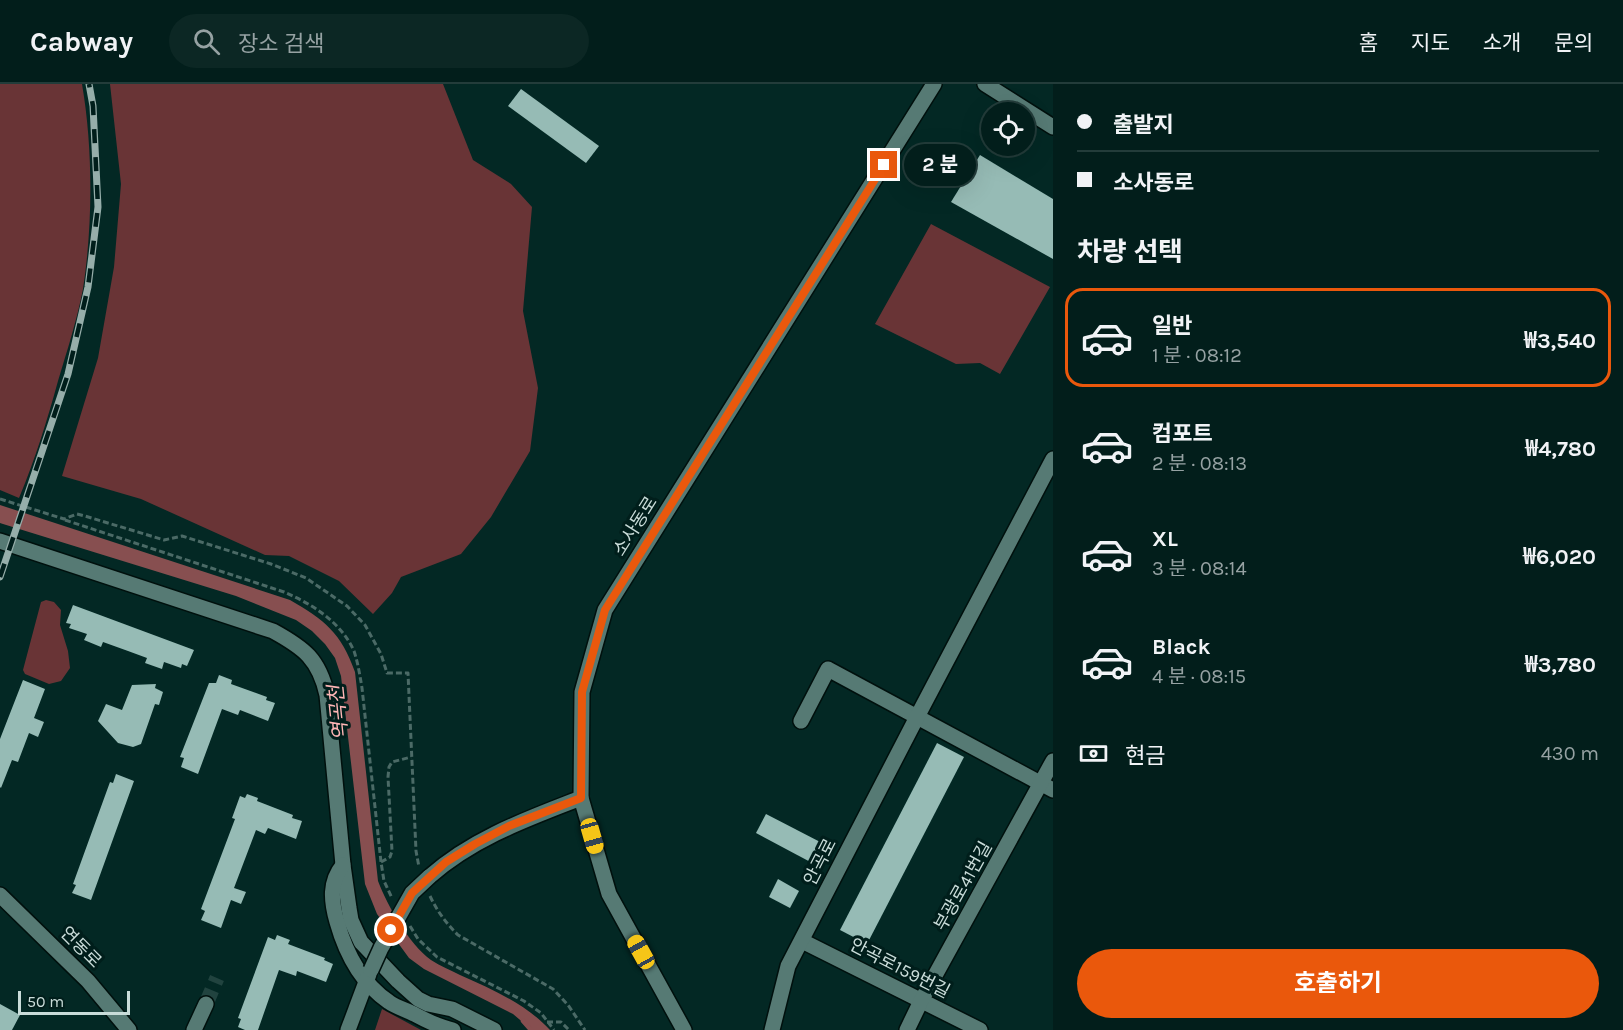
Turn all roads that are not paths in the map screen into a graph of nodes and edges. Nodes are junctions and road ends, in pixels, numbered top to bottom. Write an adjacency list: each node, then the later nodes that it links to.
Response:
1 (934, 84): 11 (street, 소사동로)
2 (985, 84): 3 (street)
3 (1053, 127)
4 (1053, 459): 5 (street, 안곡로)
5 (1048, 478): 7 (street, 안곡로)
6 (0, 541): 12 (street)
7 (917, 717): 8 (street); 10 (street); 14 (street, 안곡로)
8 (801, 721)
9 (1053, 761): 10 (street, 부광로41번길)
10 (1047, 787): 16 (street, 부광로41번길)
11 (581, 798): 15 (street, bridge); 23 (street, 소사동로)
12 (343, 865): 15 (street); 18 (street)
13 (0, 895): 19 (street, 연동로)
14 (802, 941): 16 (street, 안곡로159번길); 24 (street, 안곡로)
15 (368, 976): 21 (street); 22 (street)
16 (921, 1001): 25 (street, 부광로41번길); 26 (street, 안곡로159번길)
17 (206, 1004): 20 (street)
18 (487, 1029)
19 (129, 1030)
20 (194, 1030)
21 (348, 1030)
22 (453, 1030)
23 (684, 1030)
24 (772, 1030)
25 (907, 1030)
26 (980, 1030)

